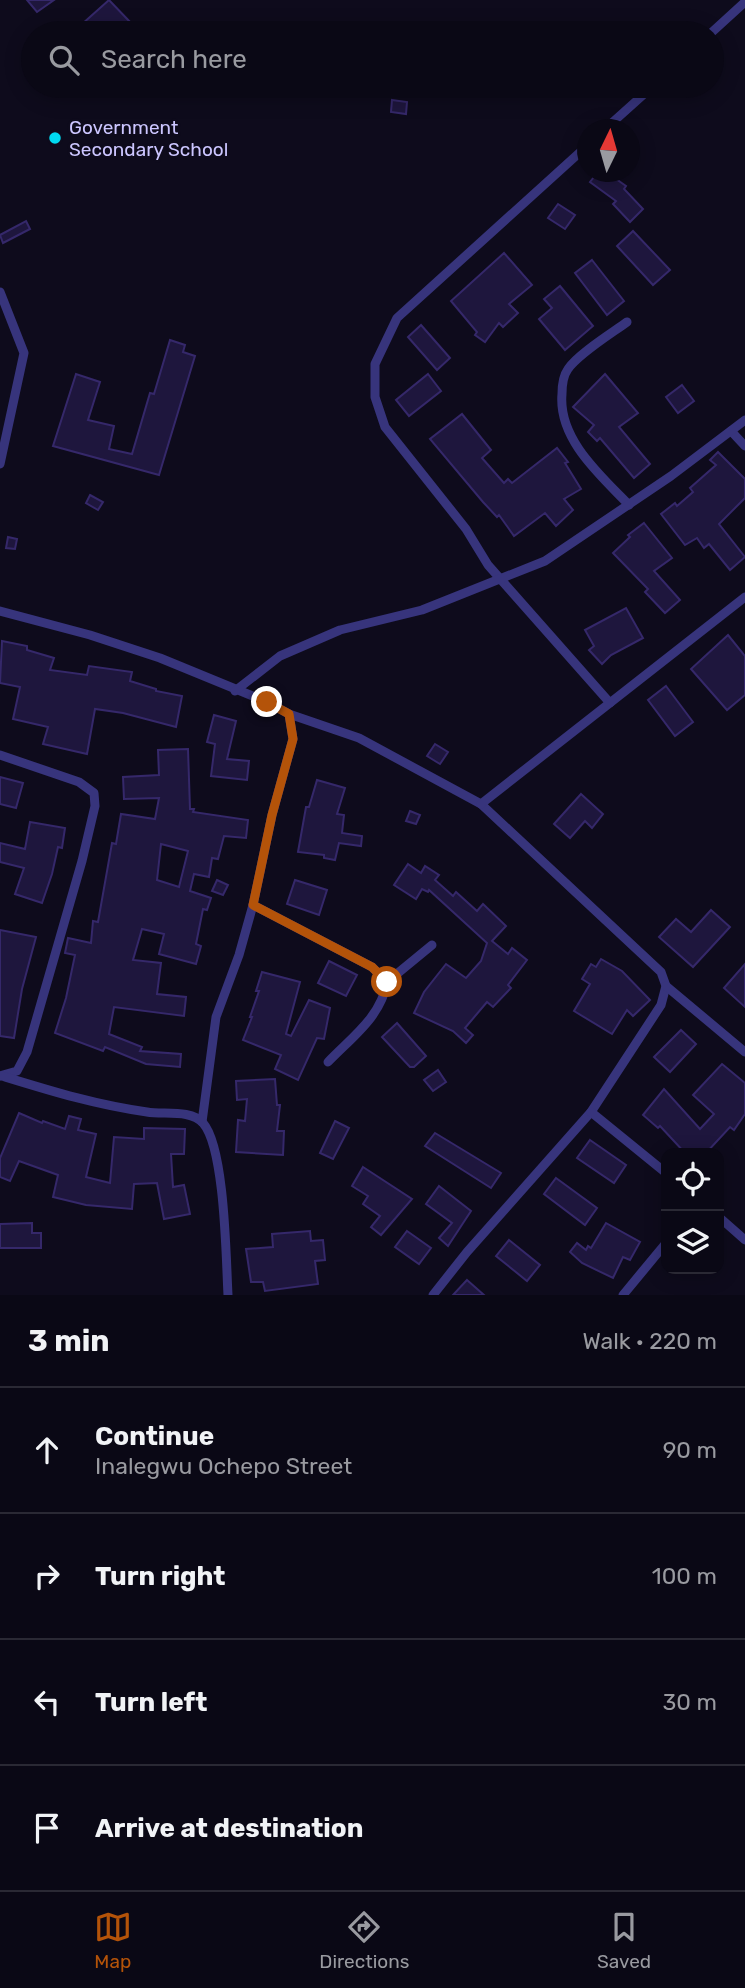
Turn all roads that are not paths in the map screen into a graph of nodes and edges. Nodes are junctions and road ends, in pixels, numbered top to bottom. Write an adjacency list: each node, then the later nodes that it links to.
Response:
1 (745, 3): 2 (street)
2 (724, 22)
3 (640, 98): 4 (street)
4 (616, 119)
5 (577, 154): 13 (street)
6 (0, 292): 11 (street)
7 (627, 322): 12 (street)
8 (745, 420): 9 (street)
9 (731, 431): 10 (street); 12 (street)
10 (745, 446)
11 (0, 464)
12 (629, 505): 13 (street)
13 (499, 579): 16 (street); 17 (street)
14 (745, 597): 17 (street)
15 (0, 611): 16 (street)
16 (235, 691): 18 (street)
17 (610, 703): 20 (street)
18 (289, 714): 20 (street); 21 (street)
19 (0, 755): 27 (street)
20 (481, 804): 24 (street)
21 (253, 905): 23 (street); 29 (street)
22 (432, 945): 23 (street)
23 (387, 982): 26 (street)
24 (666, 986): 25 (street); 28 (street)
25 (745, 1052)
26 (328, 1062)
27 (1, 1076): 29 (street)
28 (591, 1112): 30 (street); 35 (street)
29 (202, 1122): 34 (street)
30 (661, 1169)
31 (724, 1221): 32 (street)
32 (745, 1240)
33 (661, 1249): 36 (street)
34 (228, 1295)
35 (433, 1295)
36 (623, 1295)

